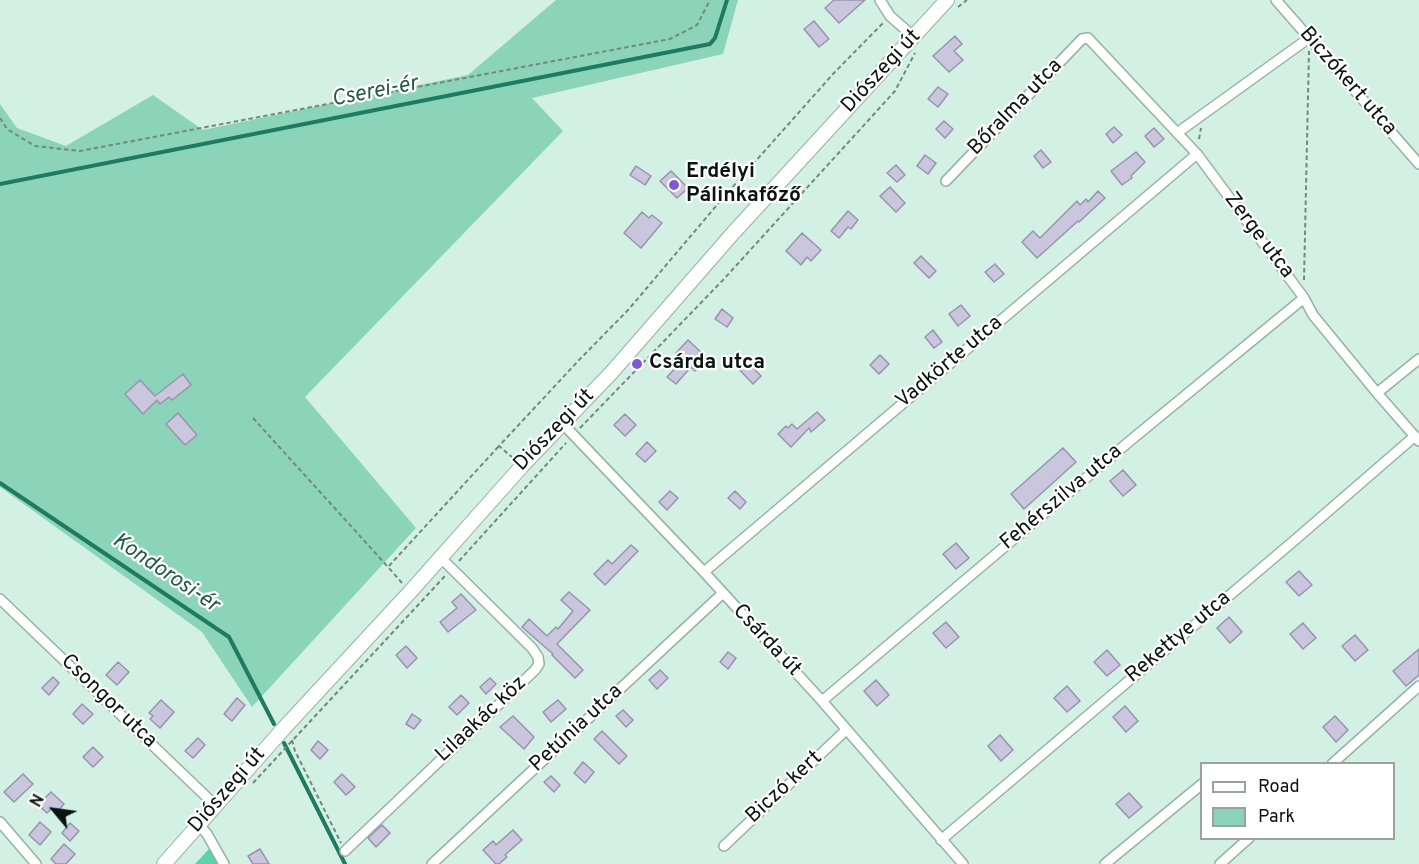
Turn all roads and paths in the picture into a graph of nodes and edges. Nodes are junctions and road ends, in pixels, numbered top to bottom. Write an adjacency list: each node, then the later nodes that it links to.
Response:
1 (710, 0): 12 (path)
2 (880, 0): 6 (street)
3 (968, 0): 5 (path)
4 (1276, 0): 9 (street, Biczókert utca)
5 (950, 7): 7 (main road, Diószegi út)
6 (890, 16): 7 (street); 24 (path)
7 (914, 37): 21 (main road, Diószegi út)
8 (1088, 38): 13 (street, Zerge utca); 16 (street, Bőralma utca)
9 (1309, 38): 11 (street); 15 (street, Biczókert utca); 17 (path)
10 (916, 53): 22 (path)
11 (1208, 111): 13 (street); 14 (path)
12 (0, 118)
13 (1176, 133): 14 (street, Zerge utca)
14 (1197, 154): 17 (street, Zerge utca); 29 (street, Vadkörte utca)
15 (1419, 164)
16 (946, 181)
17 (1304, 298): 19 (street, Zerge utca); 34 (street, Fehérszilva utca)
18 (1419, 360): 19 (street)
19 (1377, 393): 23 (street, Zerge utca)
20 (253, 418): 27 (path)
21 (562, 424): 22 (street, Csárda út); 25 (main road, Diószegi út)
22 (573, 435): 28 (path); 29 (street, Csárda út)
23 (1417, 438): 43 (street, Rekettye utca)
24 (499, 446): 25 (path); 27 (path)
25 (522, 465): 26 (main road, Diószegi út)
26 (441, 558): 28 (street, Lilaakác köz); 30 (main road, Diószegi út)
27 (388, 567): 30 (path)
28 (452, 569): 36 (path); 46 (street, Lilaakác köz)
29 (704, 572): 31 (street, Csárda út)
30 (410, 592): 40 (main road, Diószegi út)
31 (723, 593): 34 (street, Csárda út); 50 (street, Petúnia utca)
32 (0, 599): 40 (street, Csongor utca)
33 (1419, 686): 38 (street)
34 (822, 700): 35 (street, Csárda út)
35 (846, 730): 43 (street, Csárda út); 45 (street, Biczó kert)
36 (282, 751)
37 (295, 751): 46 (path)
38 (1334, 762)
39 (1200, 786): 52 (street)
40 (215, 806): 42 (main road, Diószegi út)
41 (0, 822): 47 (street)
42 (199, 825): 48 (main road, Diószegi út); 49 (street)
43 (941, 840): 51 (street, Csárda út)
44 (1247, 840): 53 (street)
45 (723, 846)
46 (345, 851)
47 (36, 864)
48 (164, 864)
49 (224, 864)
50 (432, 864)
51 (963, 864)
52 (1105, 864)
53 (1220, 864)

